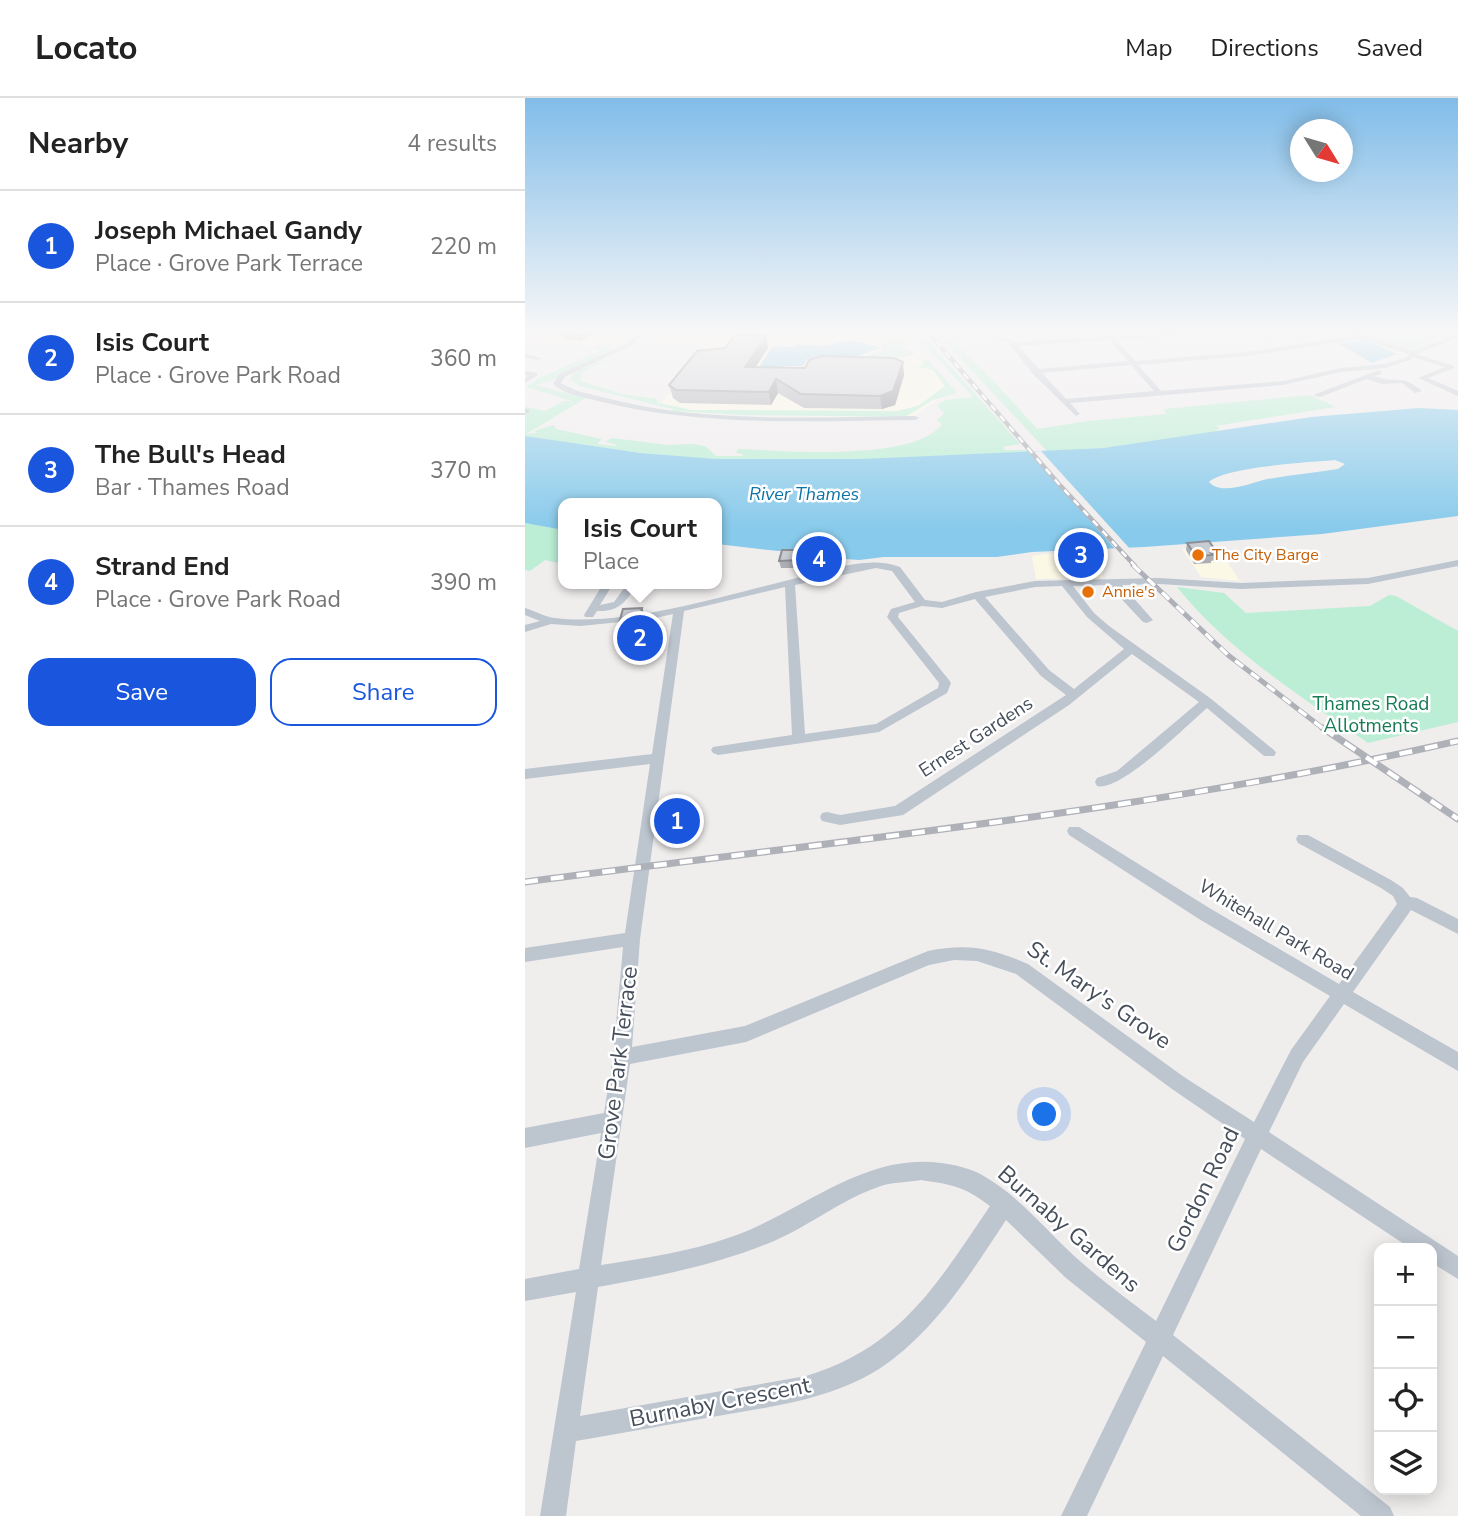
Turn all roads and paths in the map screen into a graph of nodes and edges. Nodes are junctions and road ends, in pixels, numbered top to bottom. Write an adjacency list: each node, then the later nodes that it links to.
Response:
1 (592, 397): 6 (street)
2 (1061, 397): 4 (street)
3 (1110, 397): 4 (street)
4 (1065, 401): 5 (street)
5 (1076, 414)
6 (915, 418)
7 (1456, 564): 9 (street)
8 (790, 583): 14 (street); 16 (street); 25 (street)
9 (1116, 583): 10 (street); 18 (street)
10 (1066, 584): 13 (street); 22 (street)
11 (605, 589): 15 (street)
12 (629, 589): 15 (street)
13 (977, 595): 14 (street); 23 (street)
14 (925, 603): 25 (street)
15 (593, 608): 20 (street)
16 (679, 610): 20 (street); 28 (street, Grove Park Terrace)
17 (525, 611): 19 (street)
18 (1147, 620)
19 (550, 621): 20 (street); 21 (street)
20 (590, 622)
21 (525, 629)
22 (1130, 650): 23 (street, Ernest Gardens); 24 (street)
23 (1074, 695): 31 (street, Ernest Gardens)
24 (1206, 702): 27 (street); 30 (street)
25 (799, 737): 26 (street)
26 (718, 750)
27 (1269, 753)
28 (658, 758): 29 (street); 36 (street, Grove Park Terrace)
29 (525, 774)
30 (1102, 782)
31 (827, 817)
32 (1074, 831): 38 (street, Whitehall Park Road)
33 (1303, 839): 34 (street)
34 (1406, 904): 35 (street); 38 (street, Gordon Road)
35 (1458, 927)
36 (632, 939): 37 (street); 39 (street, Grove Park Terrace)
37 (525, 955)
38 (1342, 994): 40 (street, Whitehall Park Road); 42 (street, Gordon Road)
39 (622, 1057): 41 (street, Grove Park Terrace); 42 (street, St. Mary's Grove)
40 (1458, 1062)
41 (613, 1121): 43 (street); 48 (street, Grove Park Terrace)
42 (1257, 1136): 45 (street, St. Mary's Grove); 50 (street, Gordon Road)
43 (525, 1138)
44 (1004, 1204): 48 (street, Burnaby Gardens); 50 (street, Burnaby Gardens); 51 (street, Burnaby Crescent)
45 (1421, 1243)
46 (1437, 1254): 47 (street, St. Mary's Grove)
47 (1458, 1268)
48 (591, 1278): 49 (street, Burnaby Gardens); 51 (street, Grove Park Terrace)
49 (525, 1290)
50 (1158, 1338): 53 (street, Gordon Road); 54 (street, Burnaby Gardens)
51 (568, 1430): 52 (street, Grove Park Terrace)
52 (553, 1516)
53 (1074, 1516)
54 (1381, 1516)

